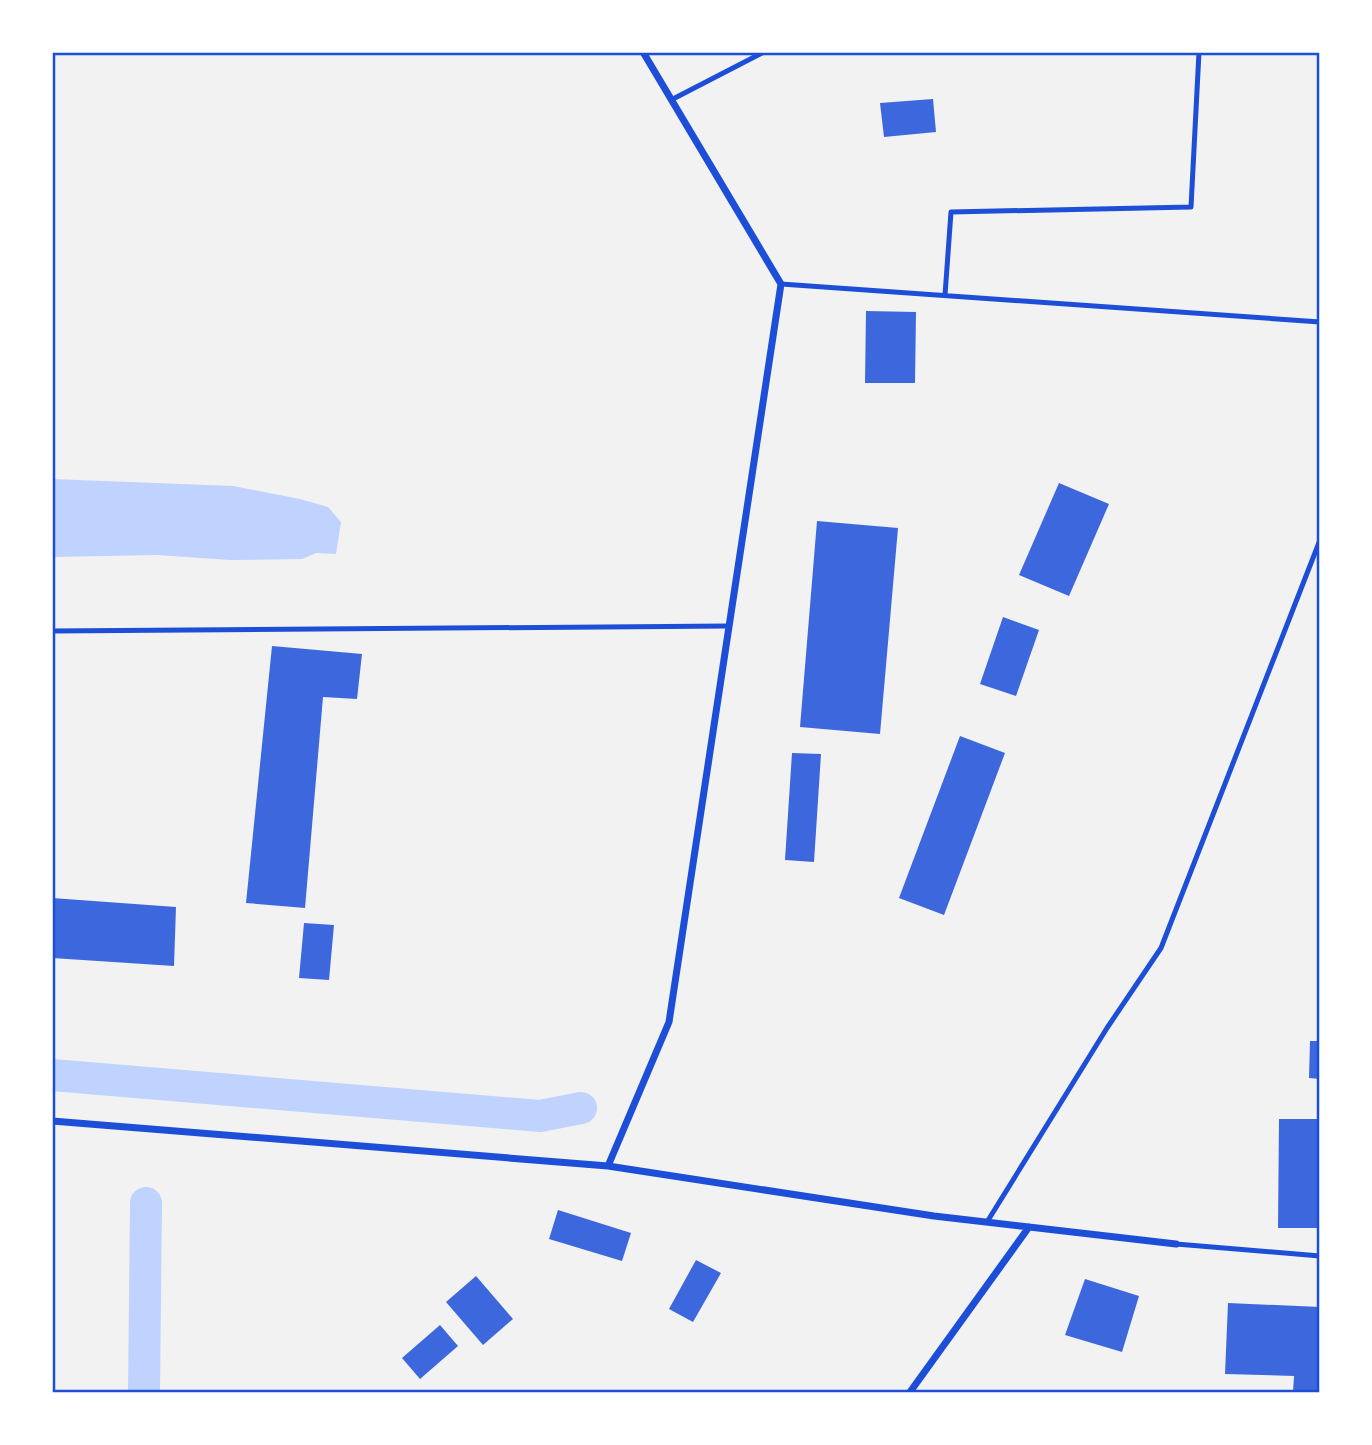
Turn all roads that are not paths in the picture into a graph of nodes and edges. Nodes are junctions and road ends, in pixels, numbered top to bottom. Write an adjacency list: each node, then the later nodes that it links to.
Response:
1 (643, 52): 4 (street)
2 (764, 52): 4 (lane)
3 (1199, 52): 6 (lane)
4 (671, 100): 5 (street)
5 (781, 284): 6 (lane); 9 (street)
6 (945, 295): 7 (lane)
7 (1320, 322)
8 (1320, 540): 13 (lane)
9 (729, 626): 10 (lane); 12 (street)
10 (52, 631)
11 (52, 1121): 12 (street)
12 (608, 1166): 13 (street)
13 (988, 1222): 14 (street)
14 (1029, 1227): 15 (street); 17 (street)
15 (1176, 1244): 16 (lane)
16 (1320, 1256)
17 (910, 1392)

